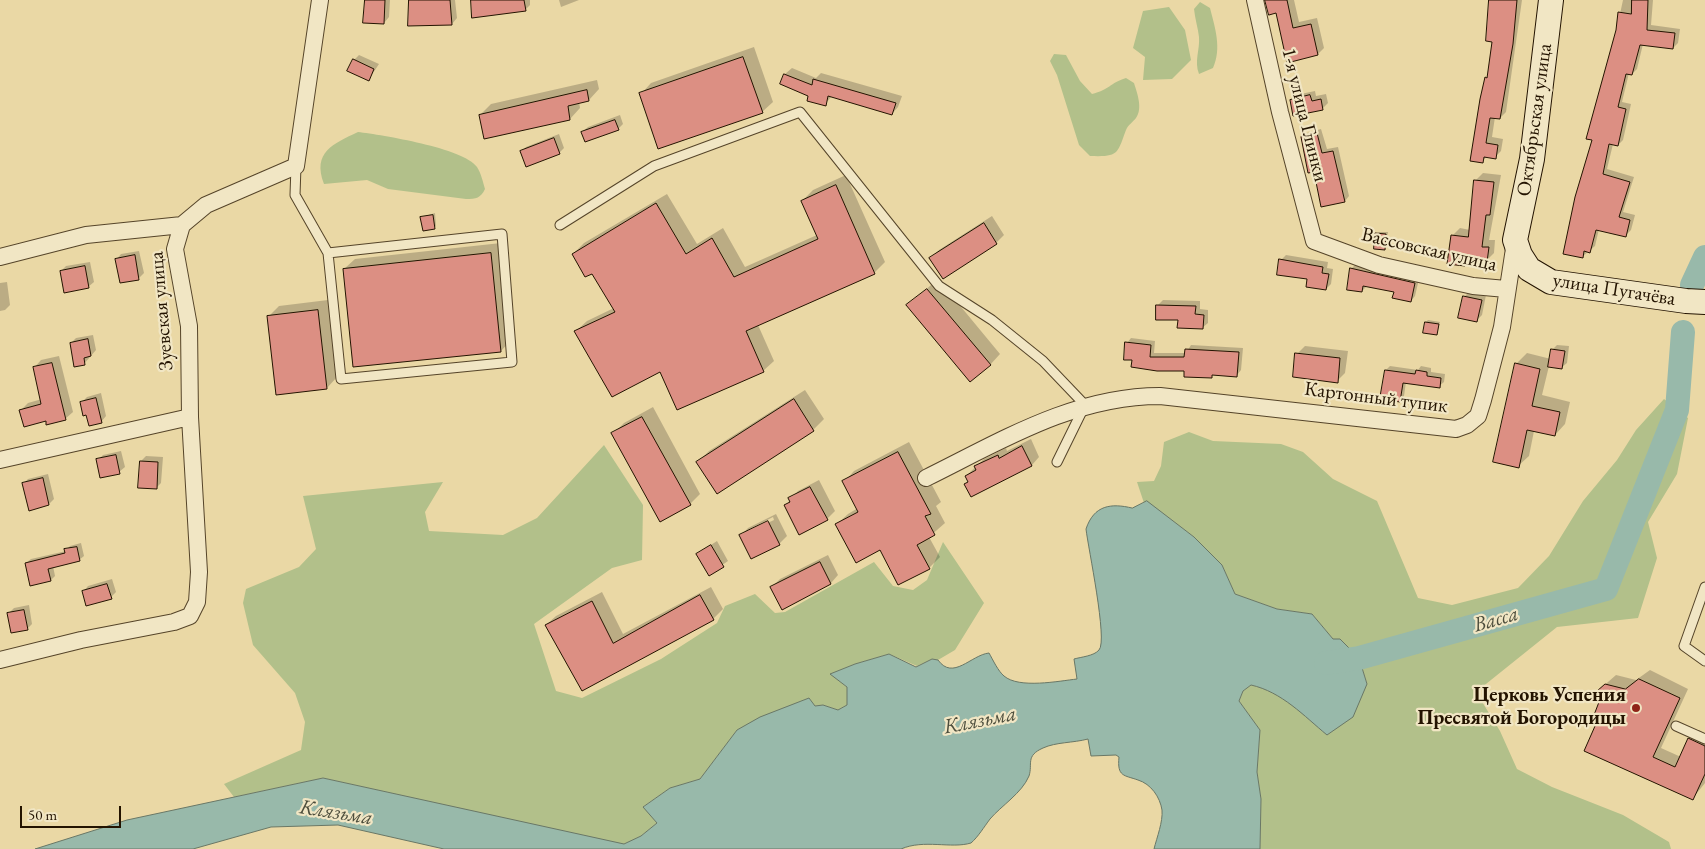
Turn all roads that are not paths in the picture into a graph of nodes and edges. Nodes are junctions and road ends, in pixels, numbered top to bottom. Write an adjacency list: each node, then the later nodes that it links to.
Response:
1 (320, 0): 4 (street)
2 (1255, 0): 8 (street, 1-я улица Глинки)
3 (1551, 0): 7 (street, Октябрьская улица)
4 (296, 166): 5 (street, Зуевская улица); 9 (lane)
5 (182, 225): 10 (street); 14 (street, Зуевская улица)
6 (560, 225): 13 (lane)
7 (1515, 240): 11 (street, Картонный тупик); 12 (street, улица Пугачёва)
8 (1314, 241): 11 (street, Вассовская улица)
9 (328, 253): 9 (lane)
10 (0, 257)
11 (1506, 289): 13 (street, Картонный тупик)
12 (1705, 302)
13 (1085, 405): 16 (lane); 17 (street, Картонный тупик)
14 (190, 417): 15 (street); 19 (street, Зуевская улица)
15 (0, 460)
16 (1057, 462)
17 (926, 478)
18 (1705, 587): 20 (lane)
19 (0, 660)
20 (1705, 660)
21 (1676, 726): 22 (lane)
22 (1705, 739)

